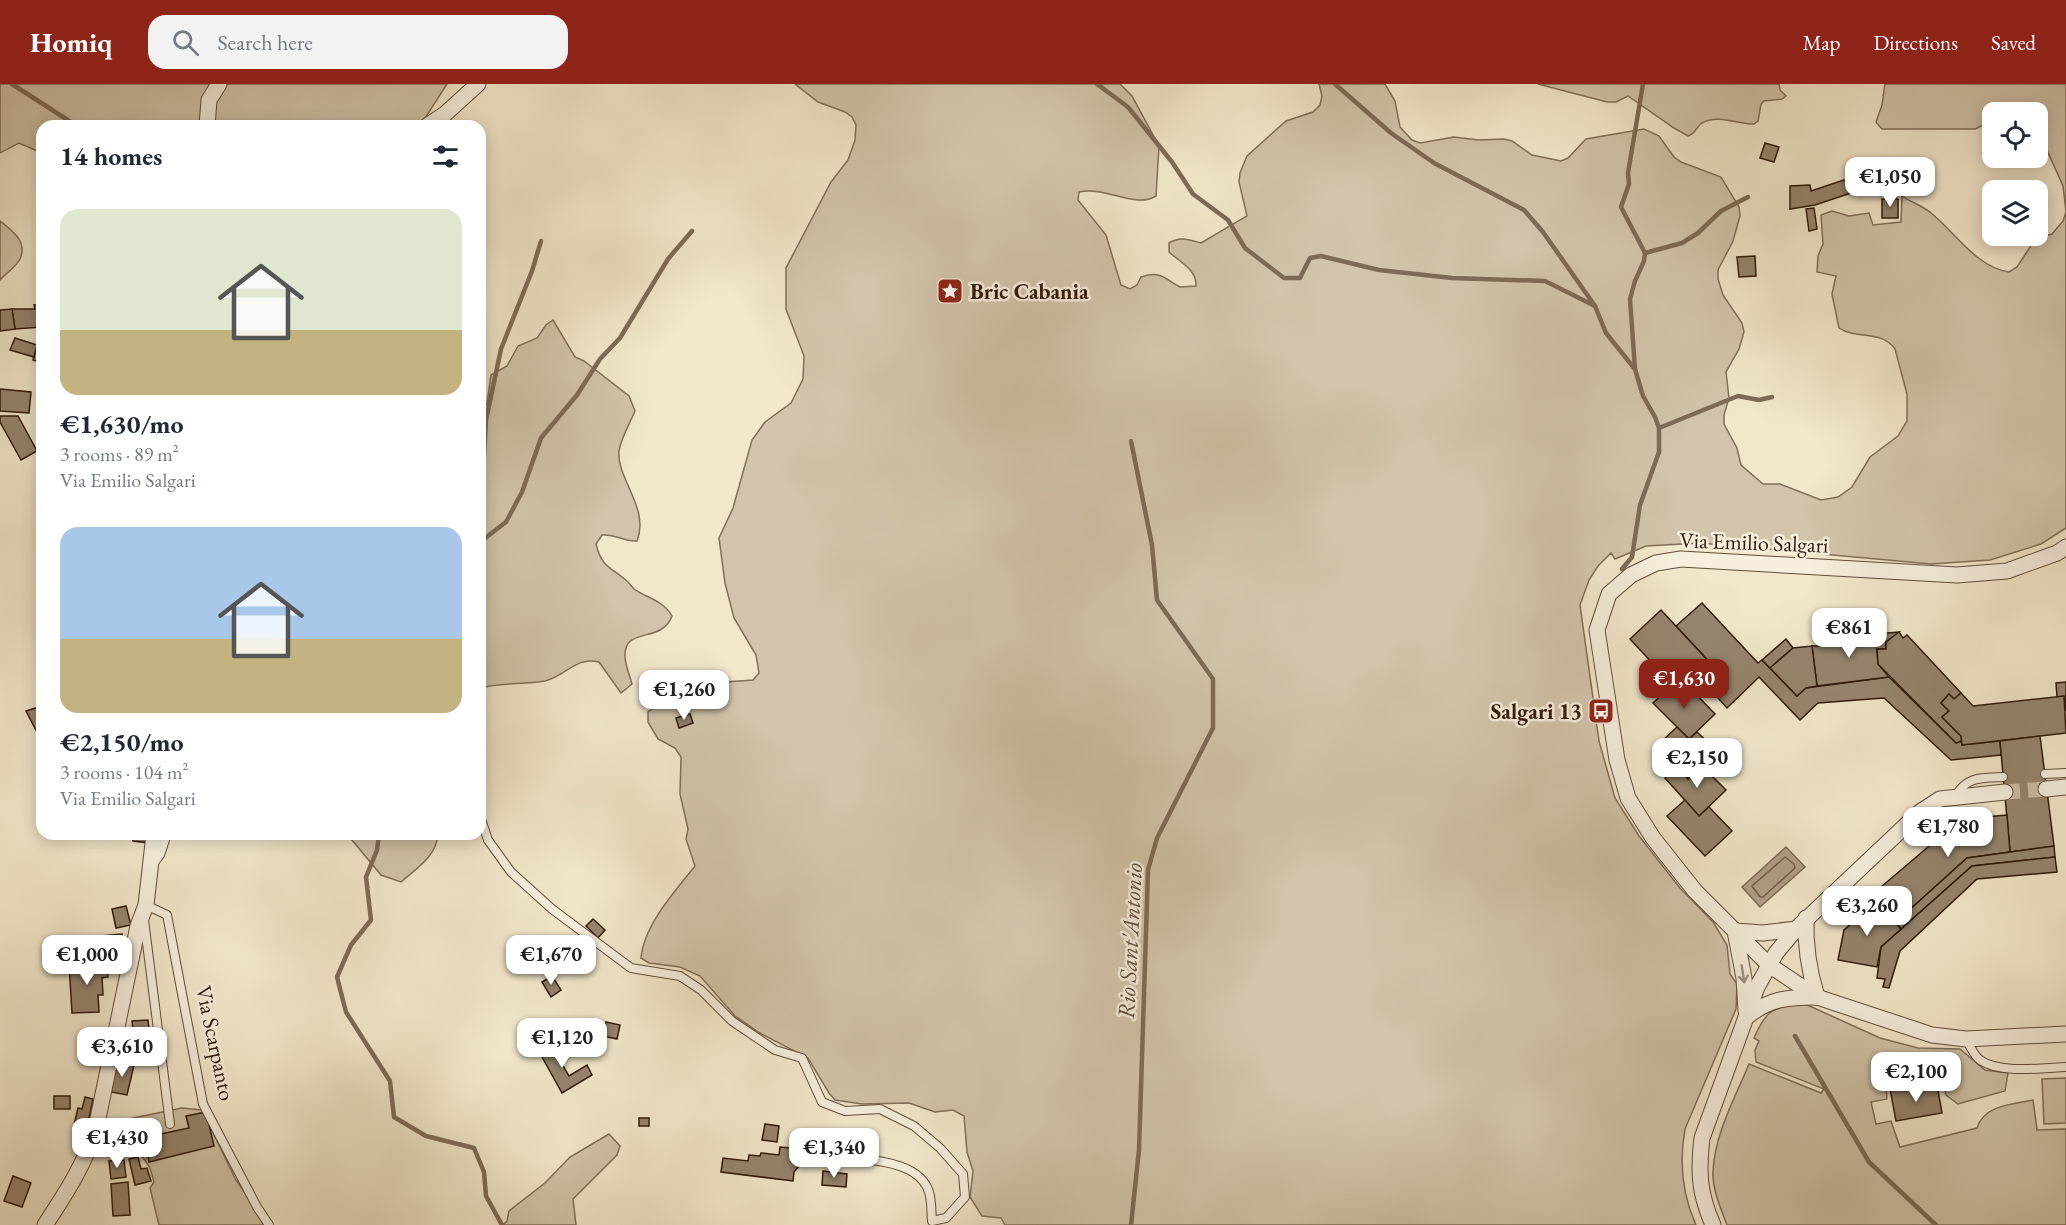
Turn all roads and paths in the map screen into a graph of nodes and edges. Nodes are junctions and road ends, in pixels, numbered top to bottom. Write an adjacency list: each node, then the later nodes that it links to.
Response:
1 (219, 84): 3 (street)
2 (478, 84): 4 (street)
3 (207, 120)
4 (436, 120)
5 (2066, 547): 16 (street, Via Emilio Salgari)
6 (2066, 773): 7 (lane)
7 (2045, 782): 9 (street)
8 (2004, 784): 15 (street)
9 (2066, 788)
10 (486, 834): 24 (lane)
11 (153, 840): 13 (street)
12 (165, 840): 13 (lane)
13 (150, 868): 14 (street)
14 (145, 909): 23 (lane); 25 (street); 26 (lane, Via Scarpanto)
15 (1801, 923): 16 (street); 17 (street); 18 (street)
16 (1735, 931): 17 (street, Via Emilio Salgari); 19 (street, one-way to 19)
17 (1768, 965): 18 (street, Via Emilio Salgari); 19 (street)
18 (1817, 997): 19 (street); 21 (street)
19 (1746, 1017): 27 (street)
20 (2066, 1034): 21 (street)
21 (1966, 1039): 22 (lane)
22 (2066, 1067)
23 (170, 1124)
24 (804, 1160)
25 (45, 1225)
26 (269, 1225)
27 (1713, 1225)

